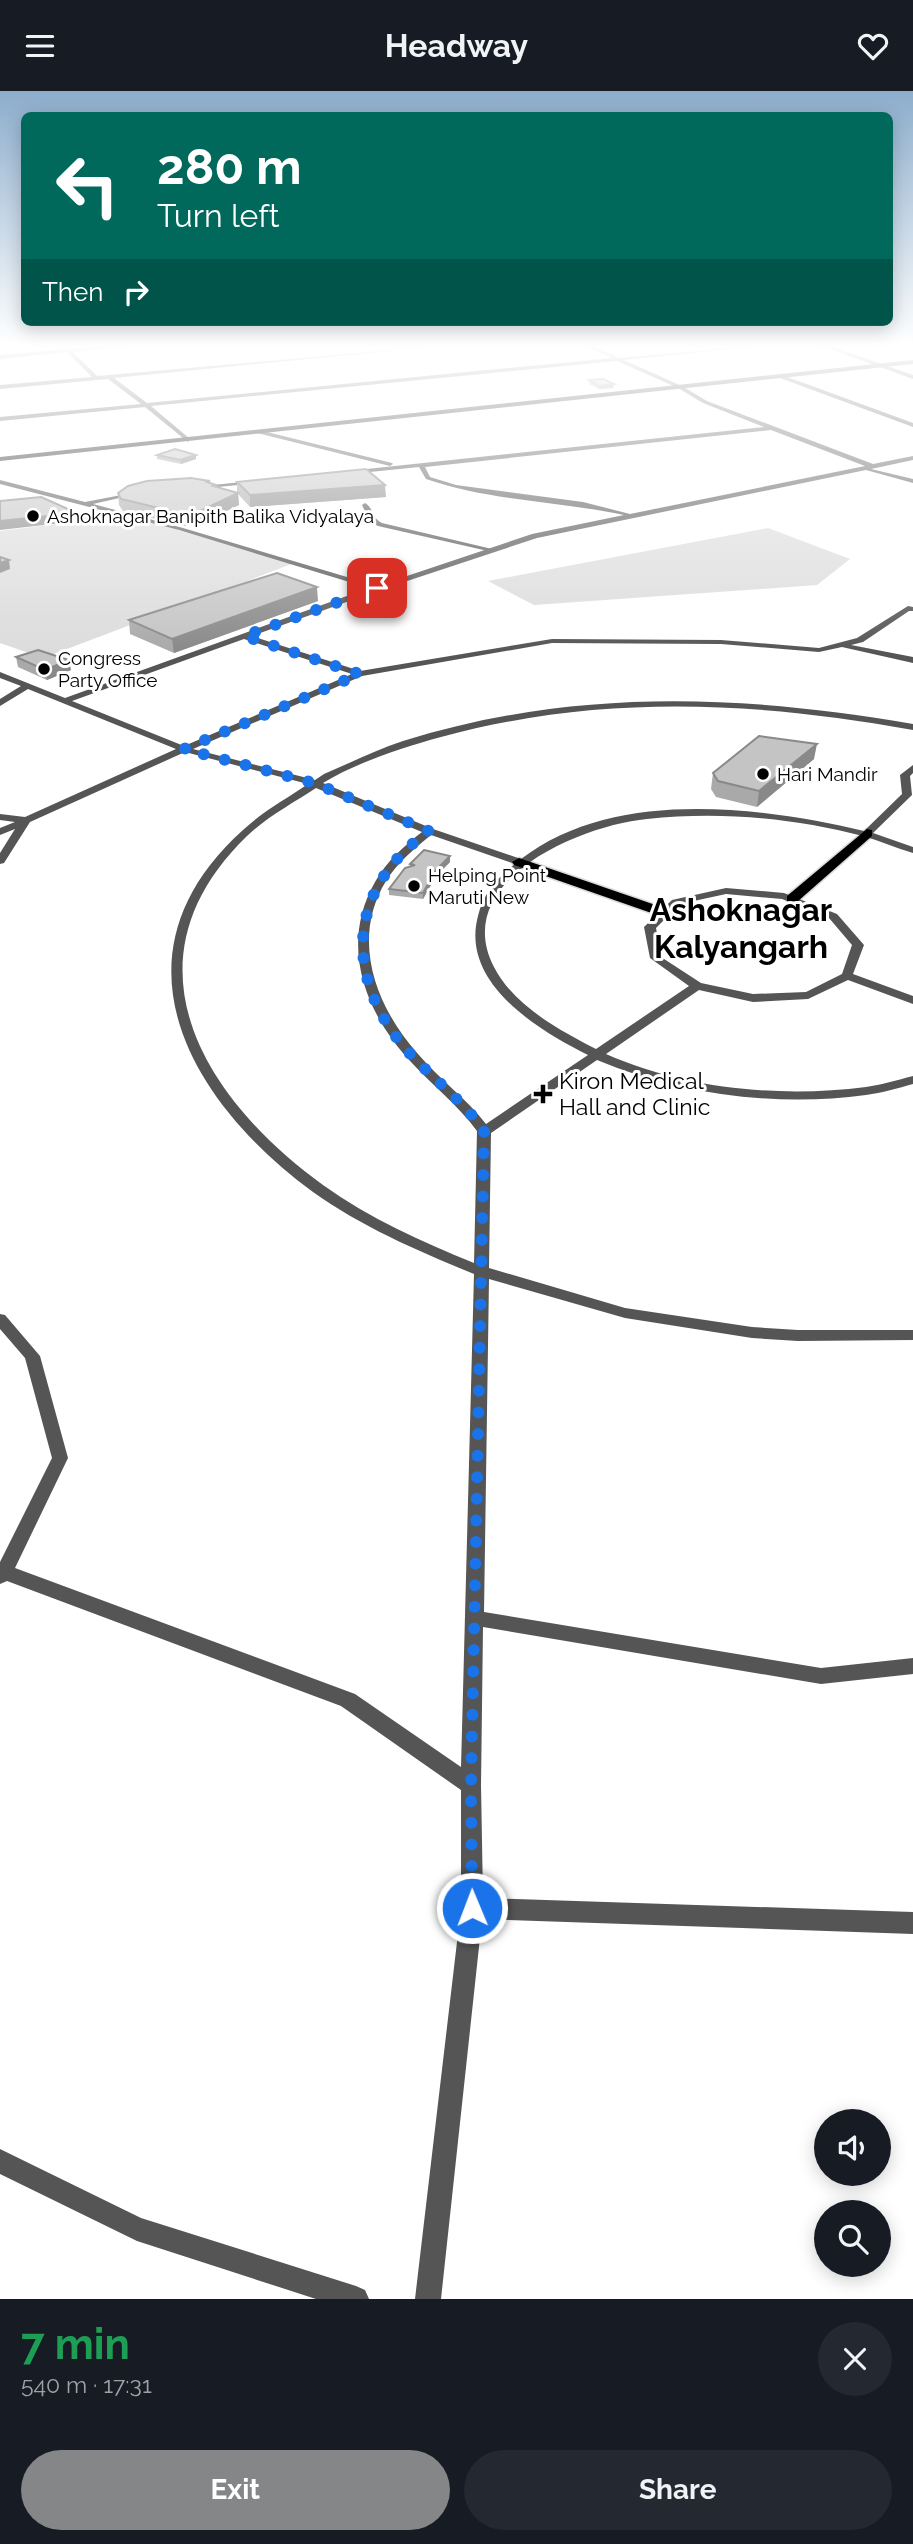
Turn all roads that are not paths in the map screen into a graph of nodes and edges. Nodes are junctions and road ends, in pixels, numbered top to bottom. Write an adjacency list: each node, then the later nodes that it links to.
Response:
1 (108, 448): 6 (main road)
2 (325, 448): 8 (street)
3 (593, 448): 7 (street)
4 (820, 448): 9 (street)
5 (913, 458): 9 (street)
6 (0, 459)
7 (420, 464): 8 (street); 20 (street)
8 (399, 466): 10 (street)
9 (868, 468): 12 (street); 20 (street)
10 (344, 473)
11 (303, 477): 14 (street)
12 (913, 481)
13 (0, 482): 16 (street)
14 (192, 487)
15 (144, 492): 18 (street)
16 (55, 497): 17 (street); 18 (street)
17 (28, 500)
18 (85, 504): 22 (street)
19 (365, 505): 21 (street)
20 (635, 516): 21 (street)
21 (488, 549): 22 (street)
22 (377, 588): 24 (street)
23 (911, 606): 25 (street)
24 (244, 636): 27 (street); 30 (street)
25 (840, 645): 26 (street); 27 (street)
26 (913, 660)
27 (360, 674): 33 (street)
28 (0, 675): 29 (street)
29 (27, 686): 30 (street); 31 (street)
30 (64, 701): 33 (street)
31 (0, 703)
32 (913, 727): 35 (street)
33 (184, 749): 35 (street); 38 (street)
34 (913, 768): 36 (street)
35 (314, 783): 39 (street); 53 (street)
36 (910, 796): 41 (street)
37 (0, 817): 38 (street)
38 (26, 820): 40 (street); 43 (street)
39 (429, 831): 44 (street); 52 (street)
40 (0, 832)
41 (867, 833): 42 (street); 44 (street); 45 (main road)
42 (913, 849)
43 (0, 862)
44 (519, 862): 46 (main road); 50 (street)
45 (792, 899): 46 (street); 47 (street)
46 (665, 913): 48 (street)
47 (848, 976): 48 (street); 49 (street)
48 (697, 986): 50 (street)
49 (913, 1000)
50 (595, 1056): 51 (street); 52 (street)
51 (913, 1080)
52 (484, 1131): 53 (street)
53 (483, 1272): 55 (street); 57 (street)
54 (0, 1319): 56 (street)
55 (913, 1335)
56 (1, 1573): 59 (street)
57 (474, 1618): 58 (street); 59 (street)
58 (913, 1666)
59 (471, 1786): 60 (street)
60 (472, 1908): 61 (street); 64 (street)
61 (913, 1923)
62 (0, 2161): 63 (street)
63 (356, 2299)
64 (428, 2299)

